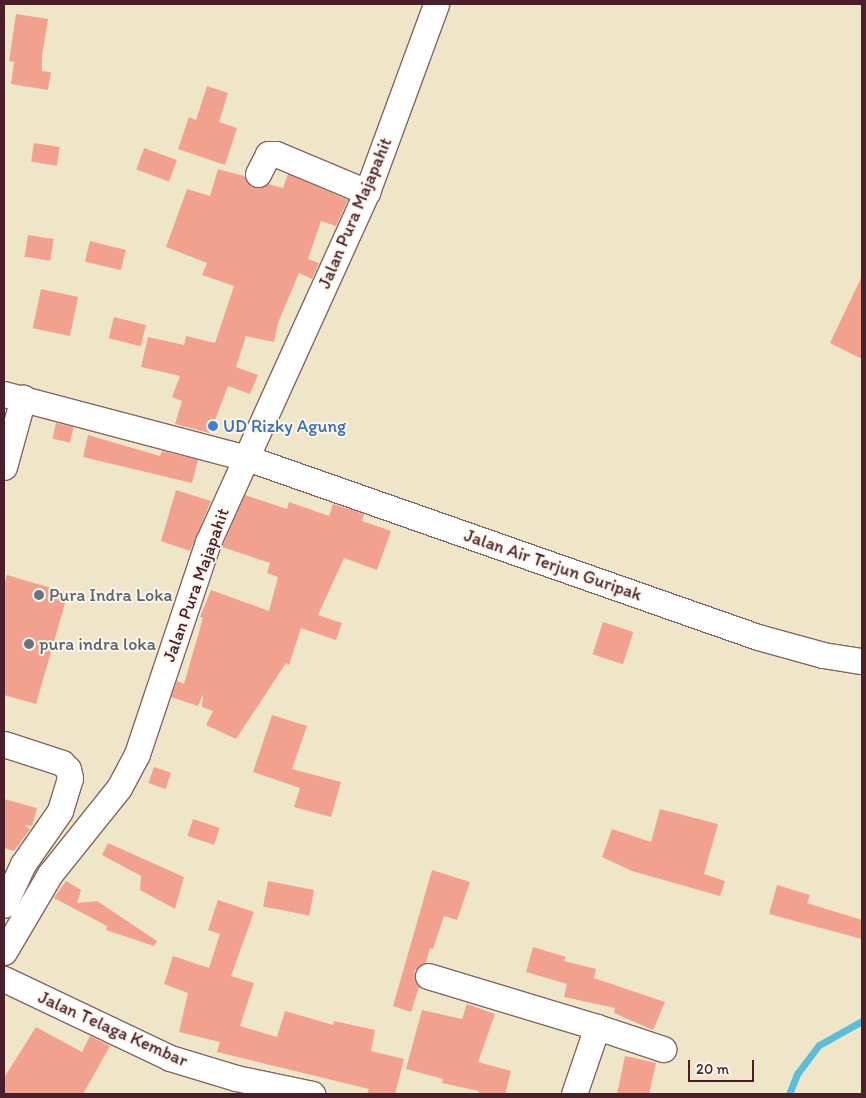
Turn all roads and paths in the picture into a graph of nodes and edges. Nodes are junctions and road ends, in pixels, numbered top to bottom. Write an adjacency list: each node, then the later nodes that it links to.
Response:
1 (436, 4): 3 (street, Jalan Pura Majapahit)
2 (258, 174): 3 (street)
3 (367, 192): 5 (street, Jalan Pura Majapahit)
4 (14, 396): 5 (street, Jalan Air Terjun Guripak); 6 (street)
5 (247, 458): 7 (street, Jalan Air Terjun Guripak); 11 (street, Jalan Pura Majapahit)
6 (4, 467)
7 (862, 661)
8 (4, 744): 9 (street)
9 (13, 861): 10 (street)
10 (4, 905)
11 (4, 952)
12 (428, 976): 14 (street)
13 (4, 978): 16 (street, Jalan Telaga Kembar)
14 (597, 1027): 15 (street); 17 (street)
15 (663, 1050)
16 (312, 1094)
17 (574, 1094)

